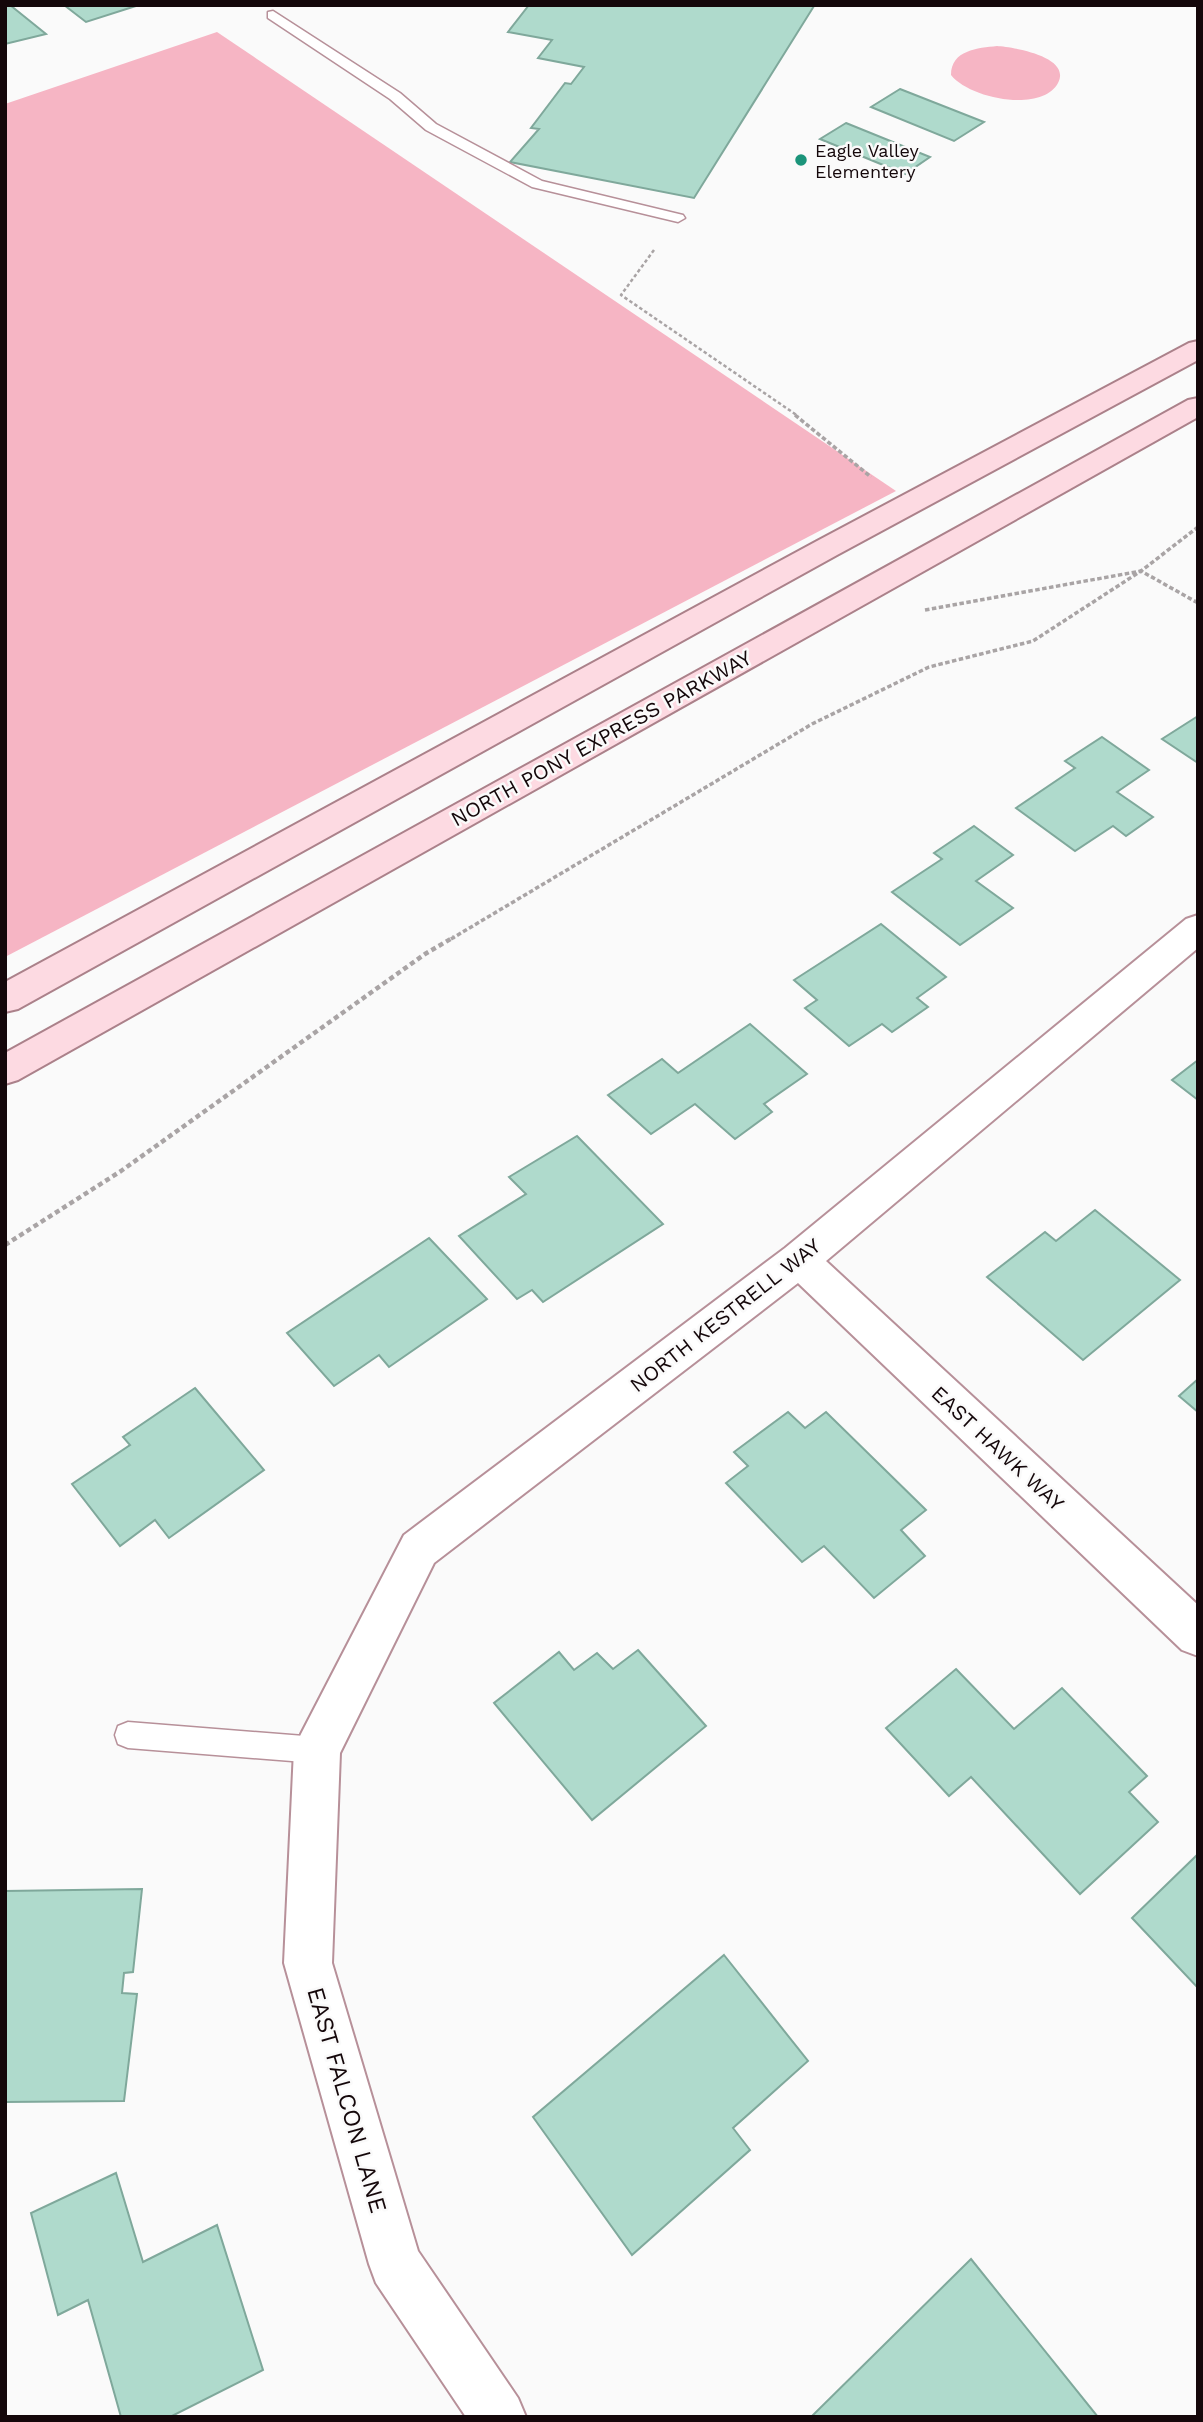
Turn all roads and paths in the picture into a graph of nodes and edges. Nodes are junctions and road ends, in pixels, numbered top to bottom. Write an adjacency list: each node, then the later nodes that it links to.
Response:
1 (273, 15): 2 (lane)
2 (678, 218): 5 (path)
3 (1198, 349): 11 (main road)
4 (1198, 406): 12 (main road, NORTH PONY EXPRESS PARKWAY)
5 (879, 482)
6 (1198, 527): 7 (path)
7 (1141, 571): 8 (path); 9 (path); 13 (path)
8 (1198, 603)
9 (917, 611)
10 (1198, 928): 14 (street, NORTH KESTRELL WAY)
11 (5, 999)
12 (5, 1070)
13 (5, 1245)
14 (799, 1261): 15 (street, EAST HAWK WAY); 17 (street, NORTH KESTRELL WAY)
15 (1198, 1635)
16 (128, 1735): 17 (lane)
17 (317, 1751): 18 (street, EAST FALCON LANE)
18 (499, 2417)

